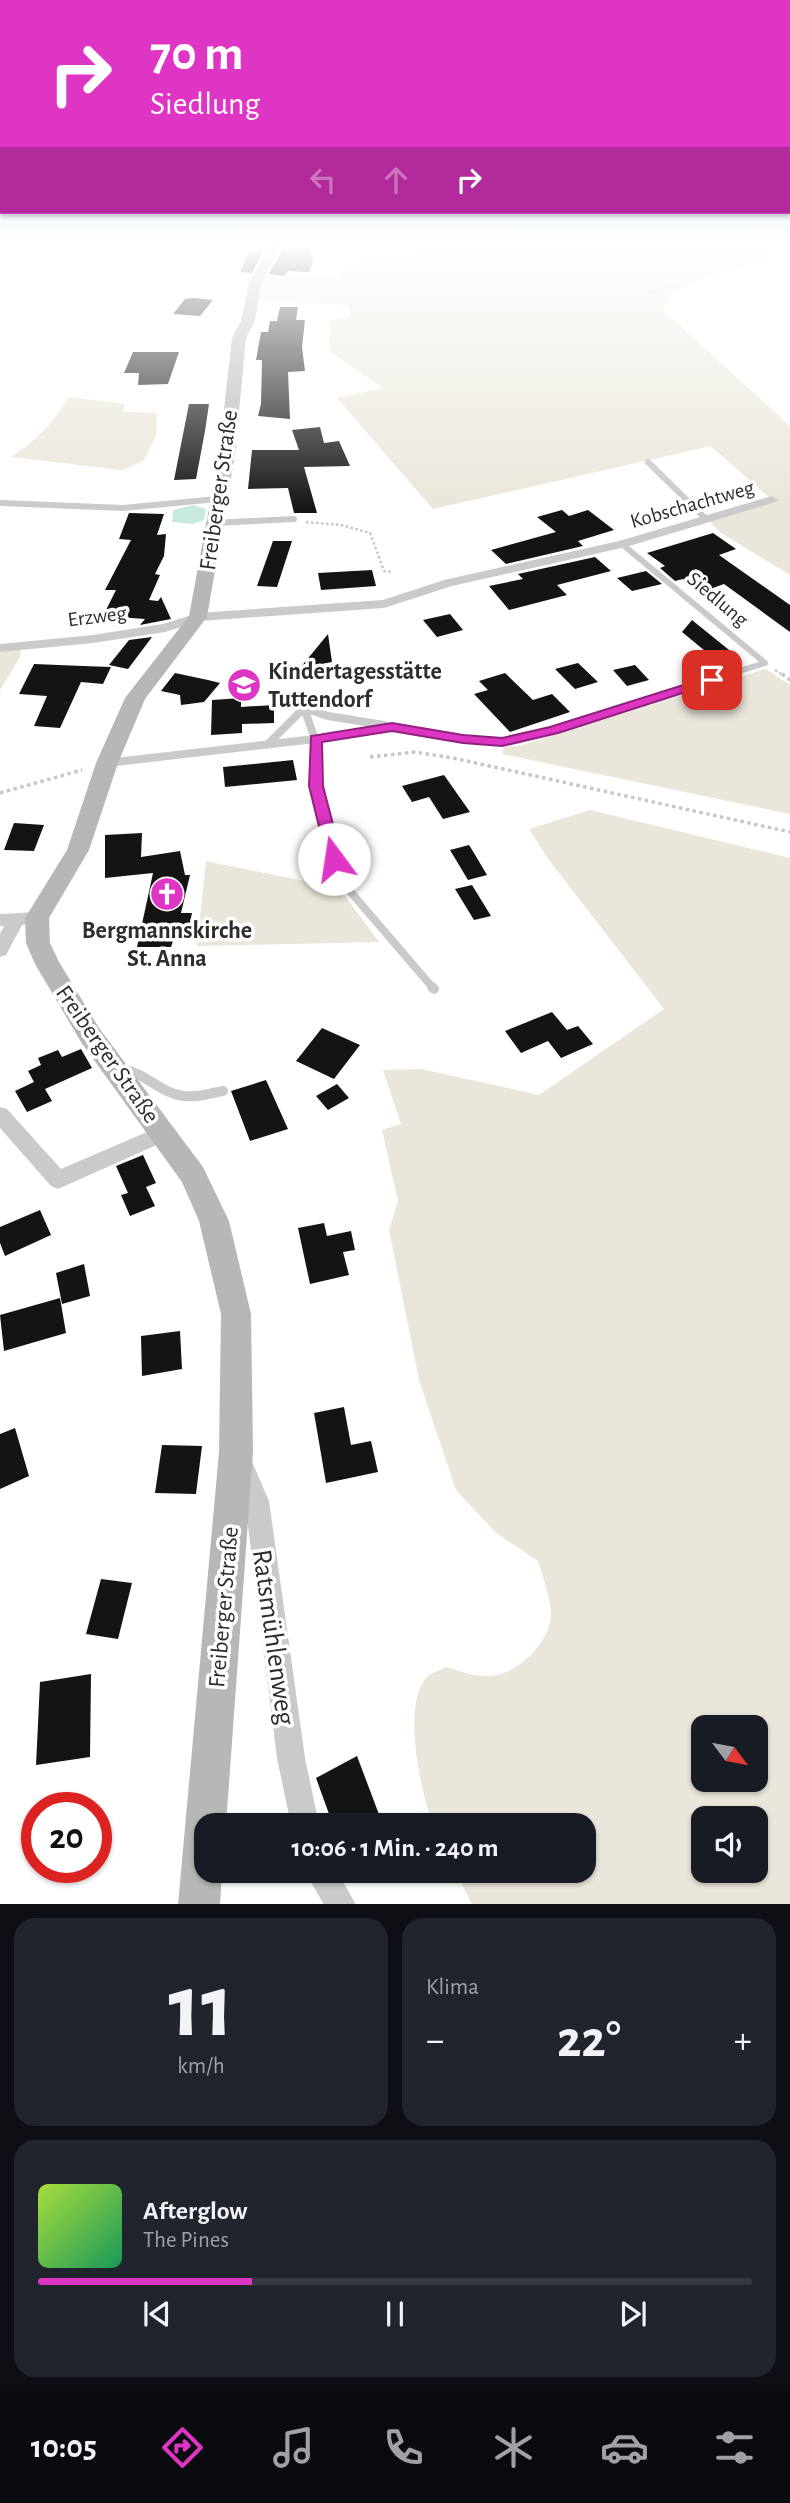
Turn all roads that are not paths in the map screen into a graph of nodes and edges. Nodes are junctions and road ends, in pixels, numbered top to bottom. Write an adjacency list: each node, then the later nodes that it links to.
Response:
1 (242, 333): 3 (street, Freiberger Straße)
2 (648, 462): 7 (lane)
3 (217, 499): 5 (lane); 8 (street, Freiberger Straße)
4 (772, 500): 7 (street, Kobschachtweg)
5 (2, 503)
6 (294, 519): 8 (lane)
7 (706, 519): 9 (street, Kobschachtweg)
8 (213, 523): 10 (street, Freiberger Straße)
9 (622, 544): 10 (street); 13 (lane, Siedlung)
10 (198, 617): 11 (street, Erzweg); 16 (street, Freiberger Straße)
11 (0, 648)
12 (304, 708): 13 (lane); 14 (lane); 15 (lane)
13 (392, 727): 14 (lane, Siedlung)
14 (315, 739): 15 (lane, Siedlung); 19 (lane)
15 (267, 745): 16 (lane, Siedlung)
16 (107, 763): 17 (street, Freiberger Straße)
17 (18, 919): 18 (street); 20 (street, Freiberger Straße)
18 (0, 951)
19 (434, 989)
20 (115, 1069): 21 (lane); 23 (street, Freiberger Straße)
21 (223, 1091)
22 (0, 1115): 23 (street)
23 (163, 1133): 24 (street, Freiberger Straße)
24 (236, 1452): 25 (street, Ratsmühlenweg); 27 (street, Freiberger Straße)
25 (302, 1813)
26 (327, 1883): 28 (street)
27 (199, 1904)
28 (340, 1904)

